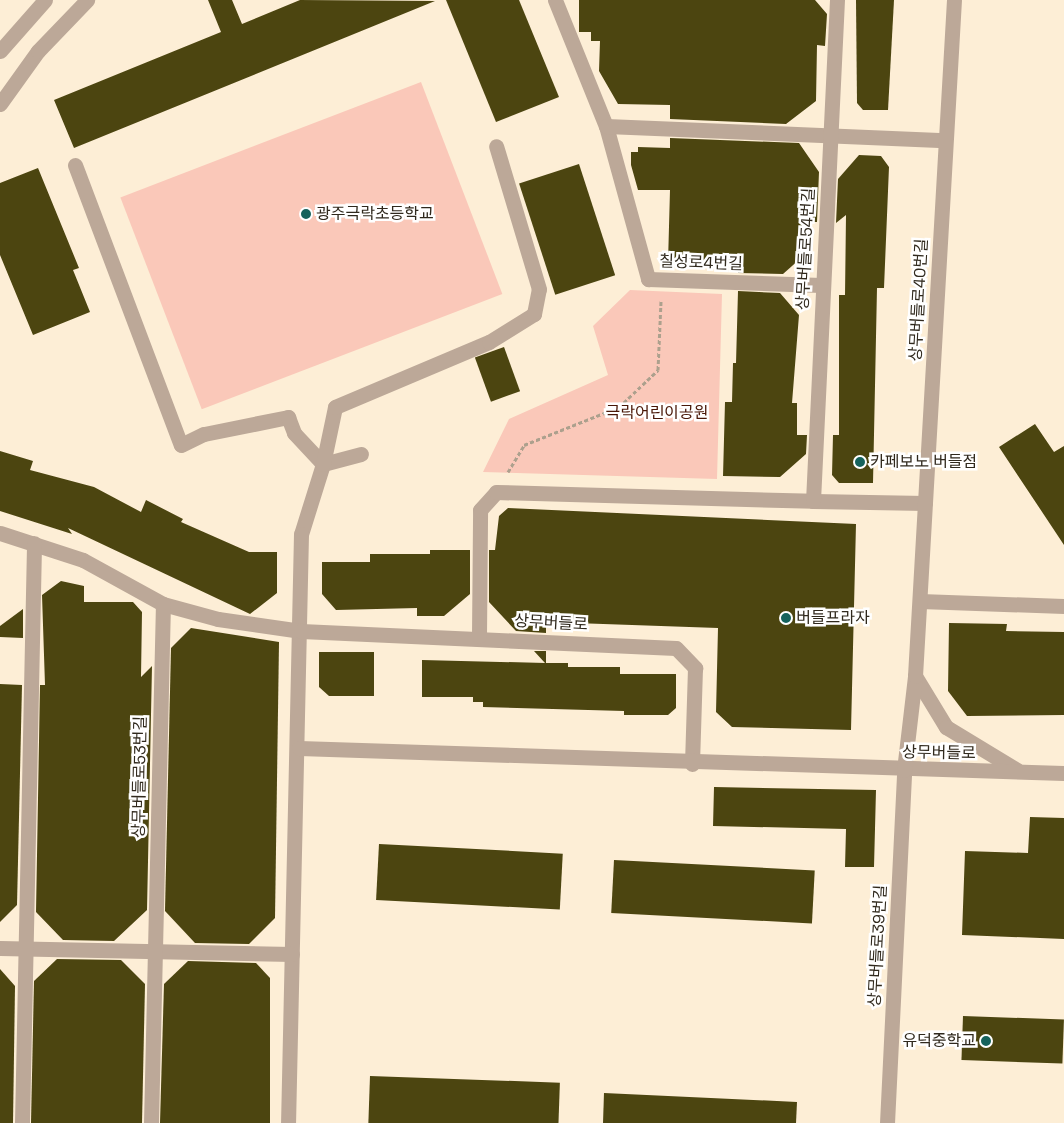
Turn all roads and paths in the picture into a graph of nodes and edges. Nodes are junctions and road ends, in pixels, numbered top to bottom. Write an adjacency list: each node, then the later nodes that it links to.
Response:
1 (45, 0): 6 (street)
2 (87, 0): 7 (street)
3 (555, 0): 8 (street, 칠성로4번길)
4 (837, 0): 9 (street, 상무버들로54번길)
5 (954, 0): 10 (street, 상무버들로40번길)
6 (0, 51)
7 (0, 104)
8 (606, 126): 9 (street); 13 (street, 칠성로4번길)
9 (829, 132): 10 (street); 14 (street, 상무버들로54번길)
10 (945, 140): 19 (street, 상무버들로40번길)
11 (496, 146): 16 (street)
12 (75, 165): 16 (street)
13 (648, 279): 14 (street, 칠성로4번길); 17 (path)
14 (821, 285): 18 (street, 상무버들로54번길)
15 (360, 454): 16 (street)
16 (323, 464): 25 (street)
17 (496, 492): 18 (street); 26 (street)
18 (813, 501): 19 (street)
19 (925, 504): 22 (street, 상무버들로40번길)
20 (0, 533): 21 (street)
21 (34, 543): 23 (street); 34 (street)
22 (920, 601): 24 (street); 27 (street, 상무버들로40번길)
23 (163, 604): 25 (street); 35 (street, 상무버들로53번길)
24 (1064, 606)
25 (301, 631): 26 (street, 상무버들로); 28 (street)
26 (479, 636): 29 (street, 상무버들로)
27 (915, 676): 30 (street, 상무버들로40번길); 31 (street)
28 (299, 748): 29 (street, 상무버들로); 36 (street)
29 (692, 764): 30 (street, 상무버들로)
30 (904, 770): 31 (street, 상무버들로); 40 (street, 상무버들로39번길)
31 (1021, 772): 32 (street, 상무버들로)
32 (1064, 773)
33 (0, 948): 34 (street)
34 (26, 949): 35 (street); 37 (street)
35 (155, 950): 36 (street); 38 (street, 상무버들로53번길)
36 (292, 954): 39 (street)
37 (22, 1123)
38 (151, 1123)
39 (288, 1123)
40 (887, 1123)

